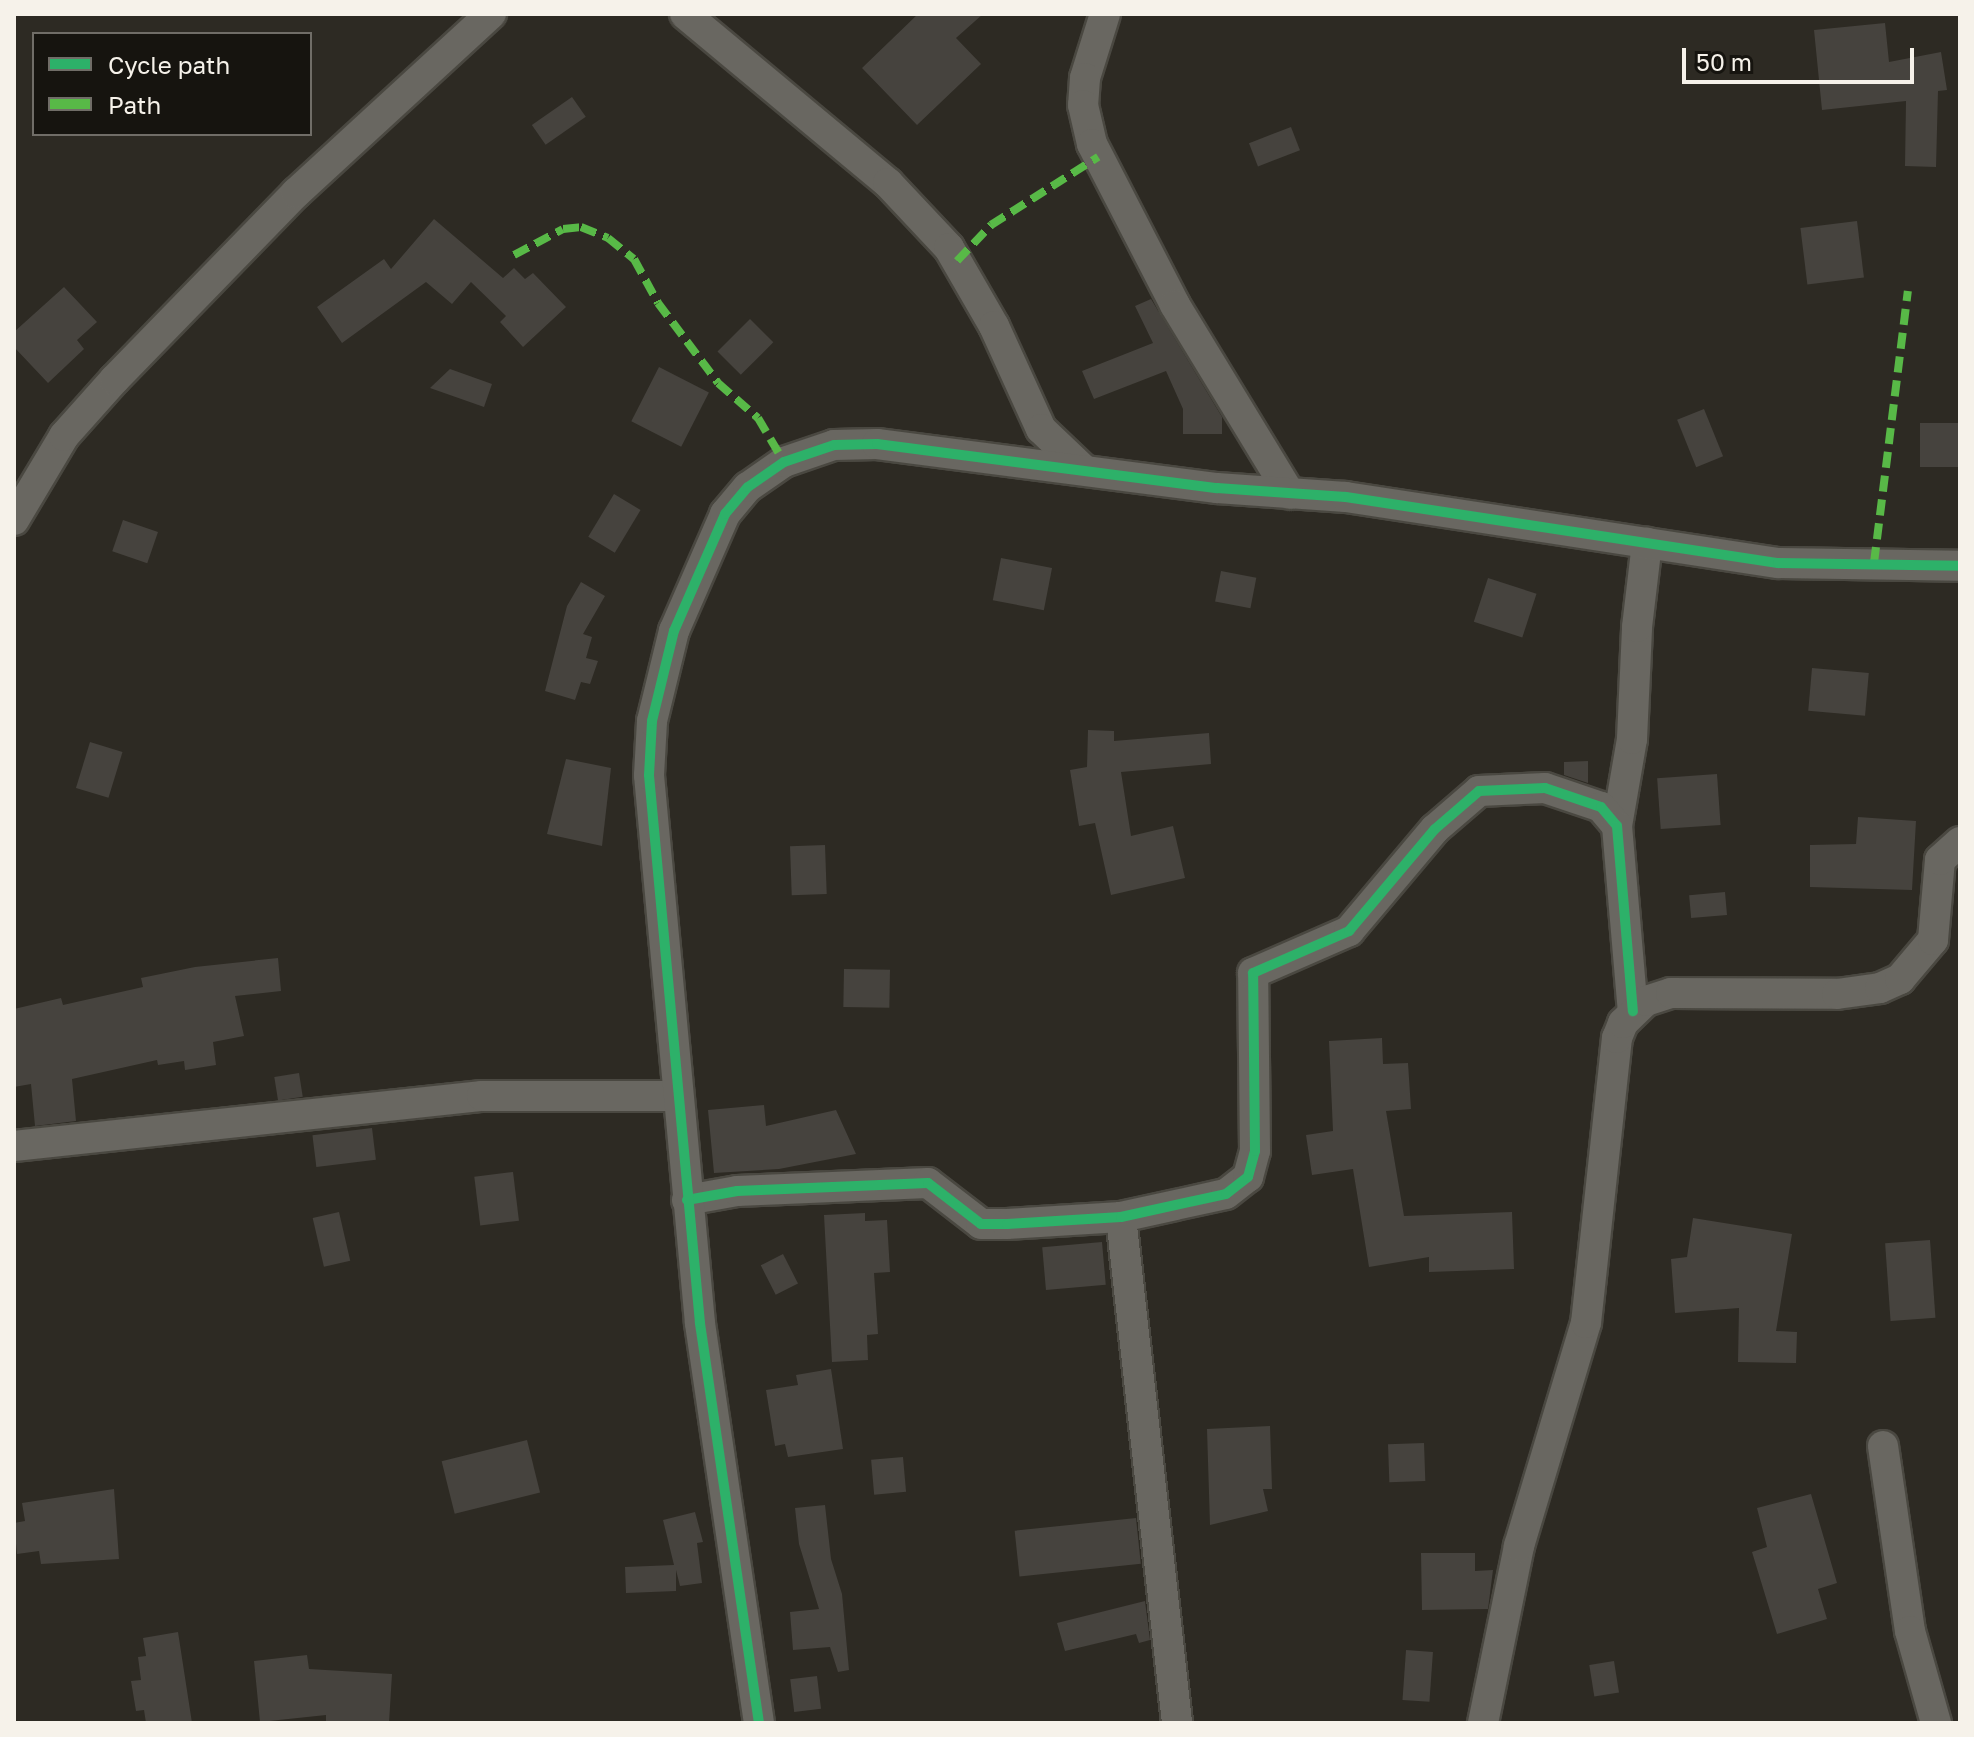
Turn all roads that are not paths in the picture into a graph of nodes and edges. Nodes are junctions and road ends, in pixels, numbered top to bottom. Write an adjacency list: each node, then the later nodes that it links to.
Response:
1 (491, 14): 6 (street)
2 (685, 14): 4 (street)
3 (1105, 14): 5 (street)
4 (1082, 468): 5 (street); 12 (street)
5 (1290, 494): 7 (street)
6 (14, 520)
7 (1647, 543): 8 (street); 9 (street)
8 (1960, 566)
9 (1617, 826): 11 (street); 15 (street)
10 (1960, 842): 11 (street)
11 (1633, 1011): 19 (street)
12 (676, 1096): 13 (street); 14 (street)
13 (14, 1146)
14 (687, 1200): 15 (street); 17 (street)
15 (1121, 1217): 18 (street)
16 (1883, 1446): 20 (street)
17 (759, 1723)
18 (1177, 1723)
19 (1483, 1723)
20 (1936, 1723)

